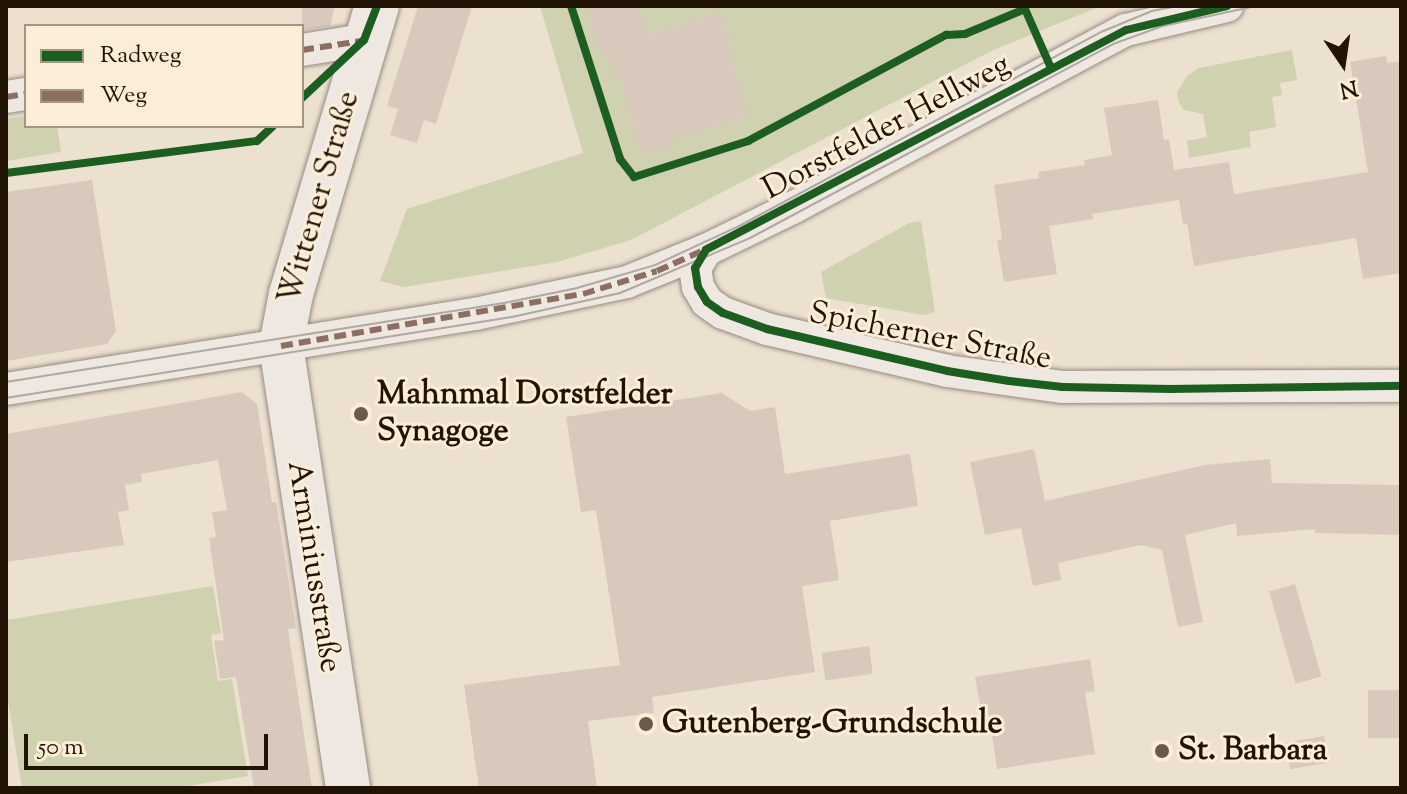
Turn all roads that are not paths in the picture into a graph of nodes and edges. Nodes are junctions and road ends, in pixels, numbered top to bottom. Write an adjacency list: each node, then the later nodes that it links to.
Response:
1 (1227, 6): 4 (street, Dorstfelder Hellweg)
2 (371, 23): 3 (street); 5 (main road, Wittener Straße)
3 (304, 49)
4 (706, 250): 5 (street, Dorstfelder Hellweg); 6 (street, Spicherner Straße)
5 (281, 346): 7 (street, Dorstfelder Hellweg); 8 (main road, Arminiusstraße)
6 (1401, 386)
7 (6, 389)
8 (348, 788)

